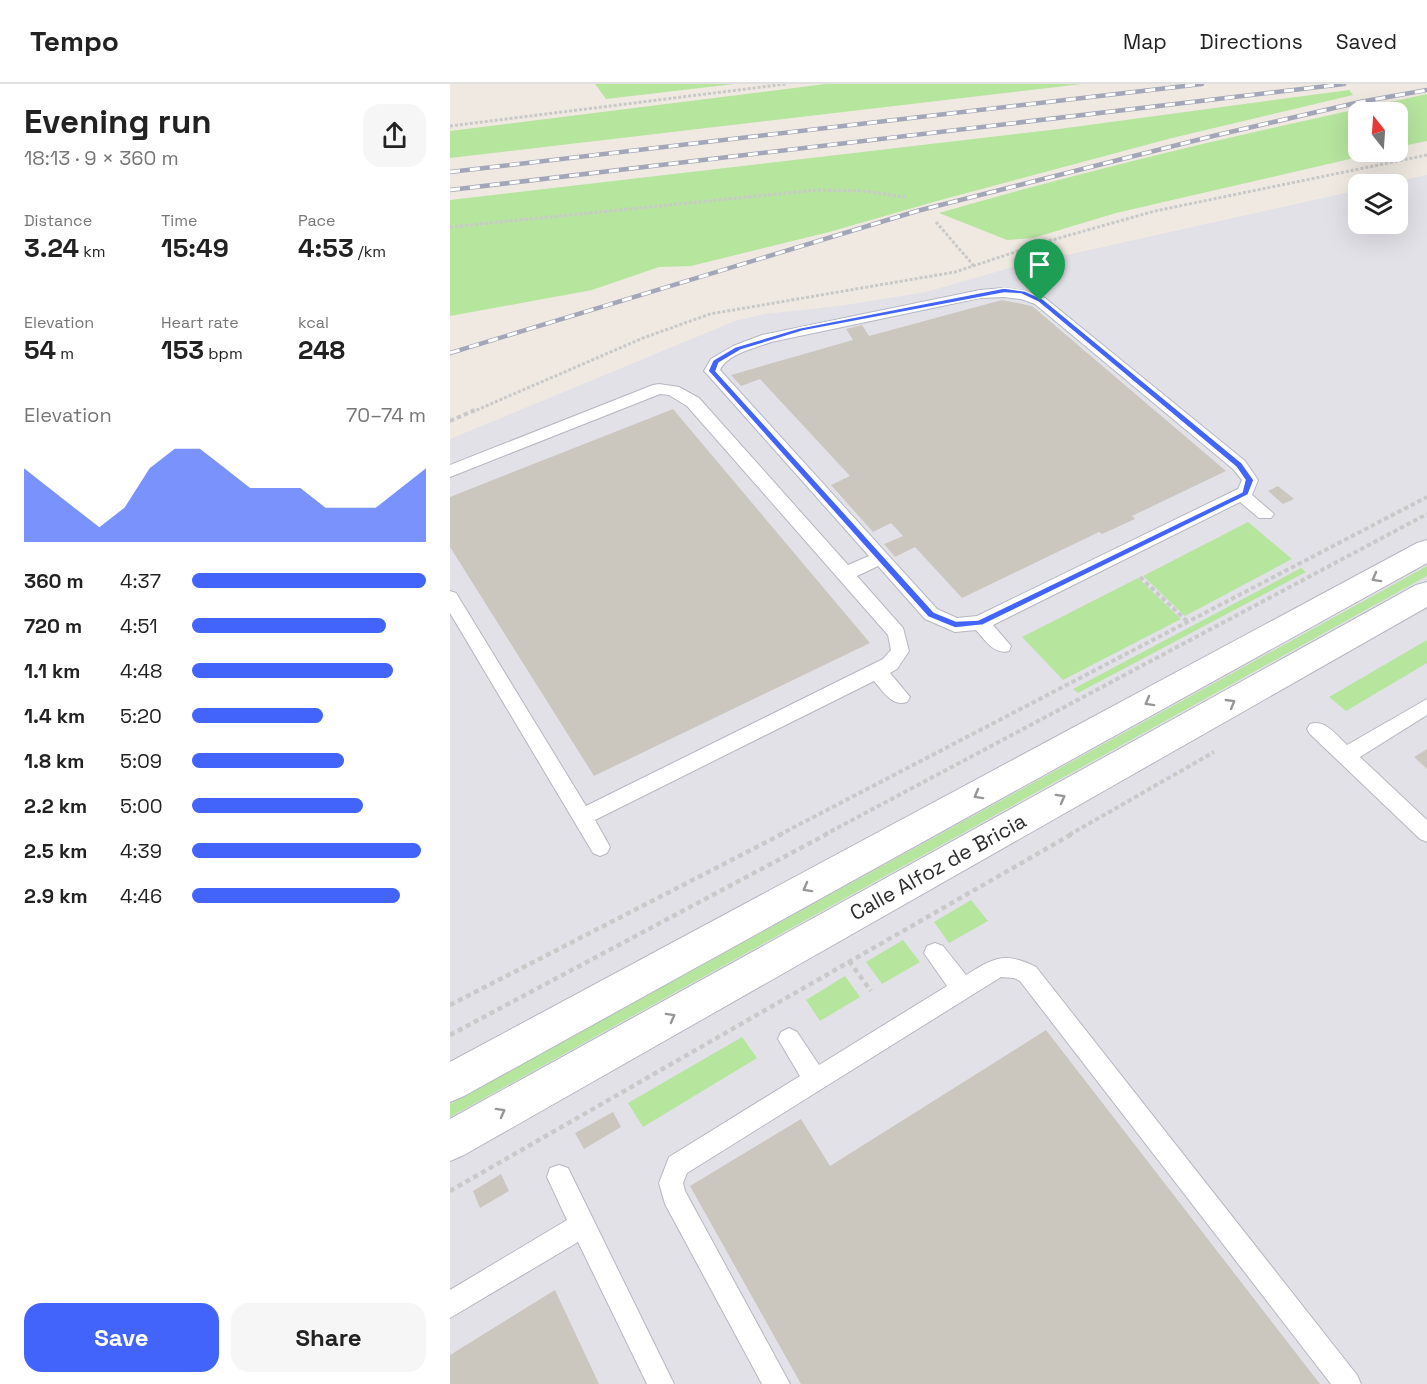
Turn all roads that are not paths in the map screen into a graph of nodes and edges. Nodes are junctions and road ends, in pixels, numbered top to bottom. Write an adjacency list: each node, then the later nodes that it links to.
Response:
1 (450, 471): 6 (lane)
2 (1242, 495): 3 (lane); 5 (lane); 9 (lane)
3 (1265, 514)
4 (1427, 550): 23 (street, Calle Alfoz de Bricia, one-way to 23)
5 (880, 558): 6 (lane); 9 (lane)
6 (845, 574): 11 (lane)
7 (1427, 593): 24 (street, Calle Alfoz de Bricia, one-way to 7)
8 (450, 598): 16 (lane)
9 (980, 623): 10 (lane)
10 (1002, 646)
11 (877, 671): 12 (lane); 16 (lane)
12 (900, 697)
13 (1427, 706): 15 (lane)
14 (1317, 729): 15 (lane)
15 (1346, 756): 17 (lane)
16 (582, 817): 18 (lane)
17 (1427, 833)
18 (600, 847)
19 (935, 952): 20 (lane)
20 (963, 989): 22 (lane); 30 (lane)
21 (789, 1040): 22 (lane)
22 (815, 1079): 29 (lane)
23 (450, 1083)
24 (450, 1141)
25 (559, 1177): 26 (lane)
26 (582, 1225): 27 (lane); 28 (lane)
27 (450, 1305)
28 (661, 1384)
29 (777, 1384)
30 (1348, 1384)

